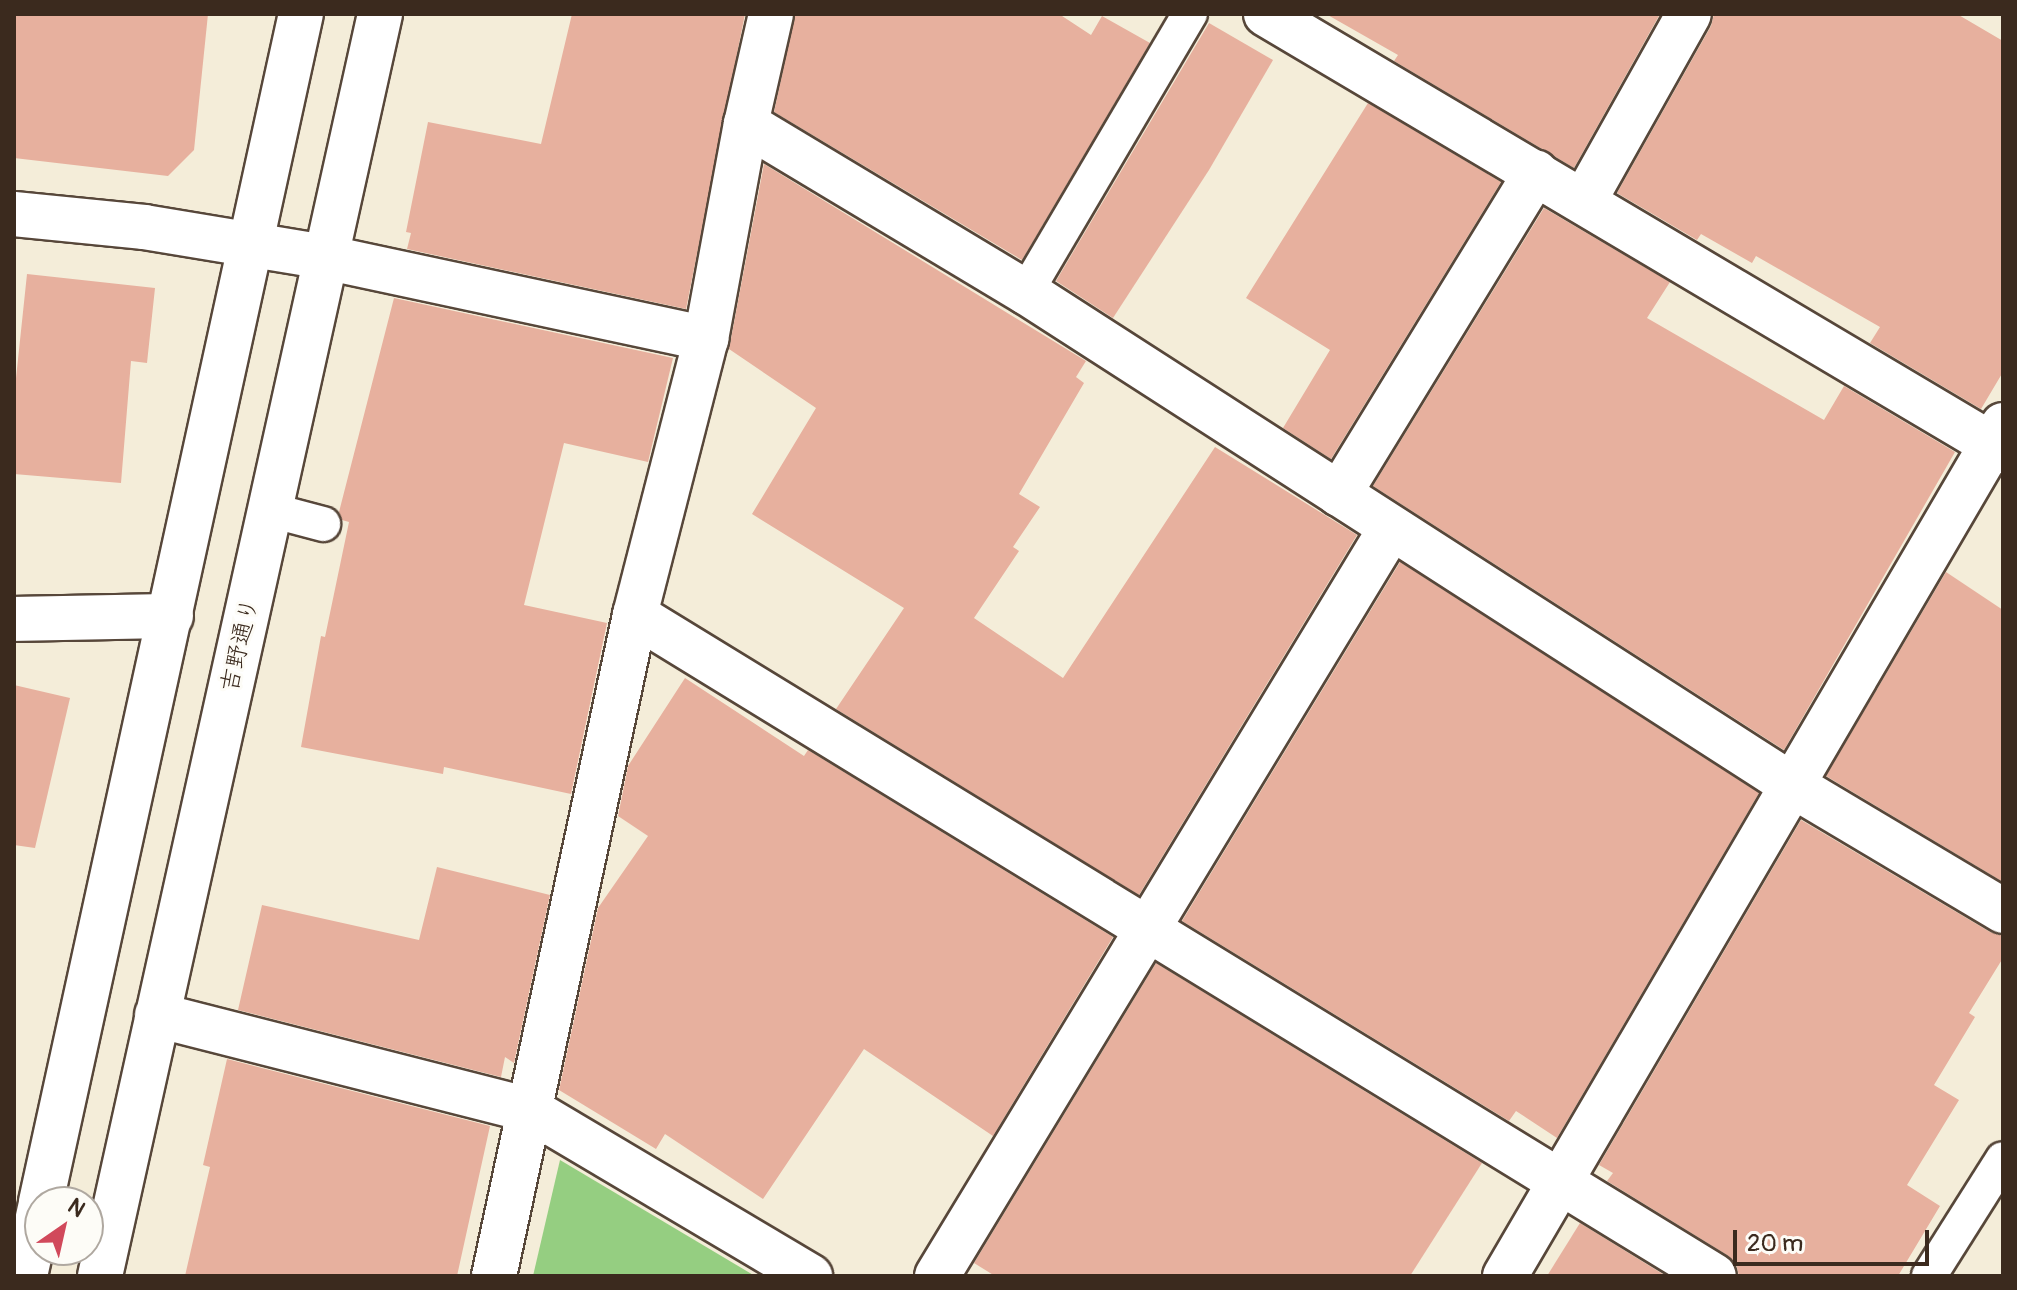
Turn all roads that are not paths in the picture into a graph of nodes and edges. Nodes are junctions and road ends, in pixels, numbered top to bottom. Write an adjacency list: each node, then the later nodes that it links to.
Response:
1 (301, 14): 11 (street)
2 (380, 14): 12 (street, 吉野通り)
3 (771, 14): 7 (street)
4 (1190, 14): 13 (lane)
5 (1266, 14): 8 (street)
6 (1689, 14): 9 (street)
7 (746, 124): 13 (street); 14 (street)
8 (1536, 173): 9 (street); 16 (street)
9 (1584, 201): 15 (street)
10 (14, 214): 11 (street)
11 (252, 244): 12 (street); 21 (street)
12 (325, 257): 14 (street); 17 (street, 吉野通り)
13 (1026, 292): 16 (street)
14 (706, 339): 20 (street)
15 (1999, 440): 23 (street)
16 (1339, 494): 19 (street)
17 (270, 510): 18 (lane); 26 (street, 吉野通り)
18 (323, 524)
19 (1391, 528): 23 (street); 25 (street)
20 (635, 615): 25 (street); 27 (street)
21 (171, 616): 22 (street); 30 (street)
22 (14, 619)
23 (1792, 785): 24 (street); 29 (street)
24 (2003, 911)
25 (1148, 929): 29 (street); 34 (street)
26 (157, 1015): 27 (street); 31 (street, 吉野通り)
27 (530, 1110): 32 (street); 33 (street)
28 (2003, 1159): 37 (lane)
29 (1560, 1182): 35 (street); 36 (street)
30 (44, 1186)
31 (100, 1276)
32 (494, 1276)
33 (810, 1276)
34 (937, 1276)
35 (1505, 1276)
36 (1714, 1276)
37 (1929, 1276)

